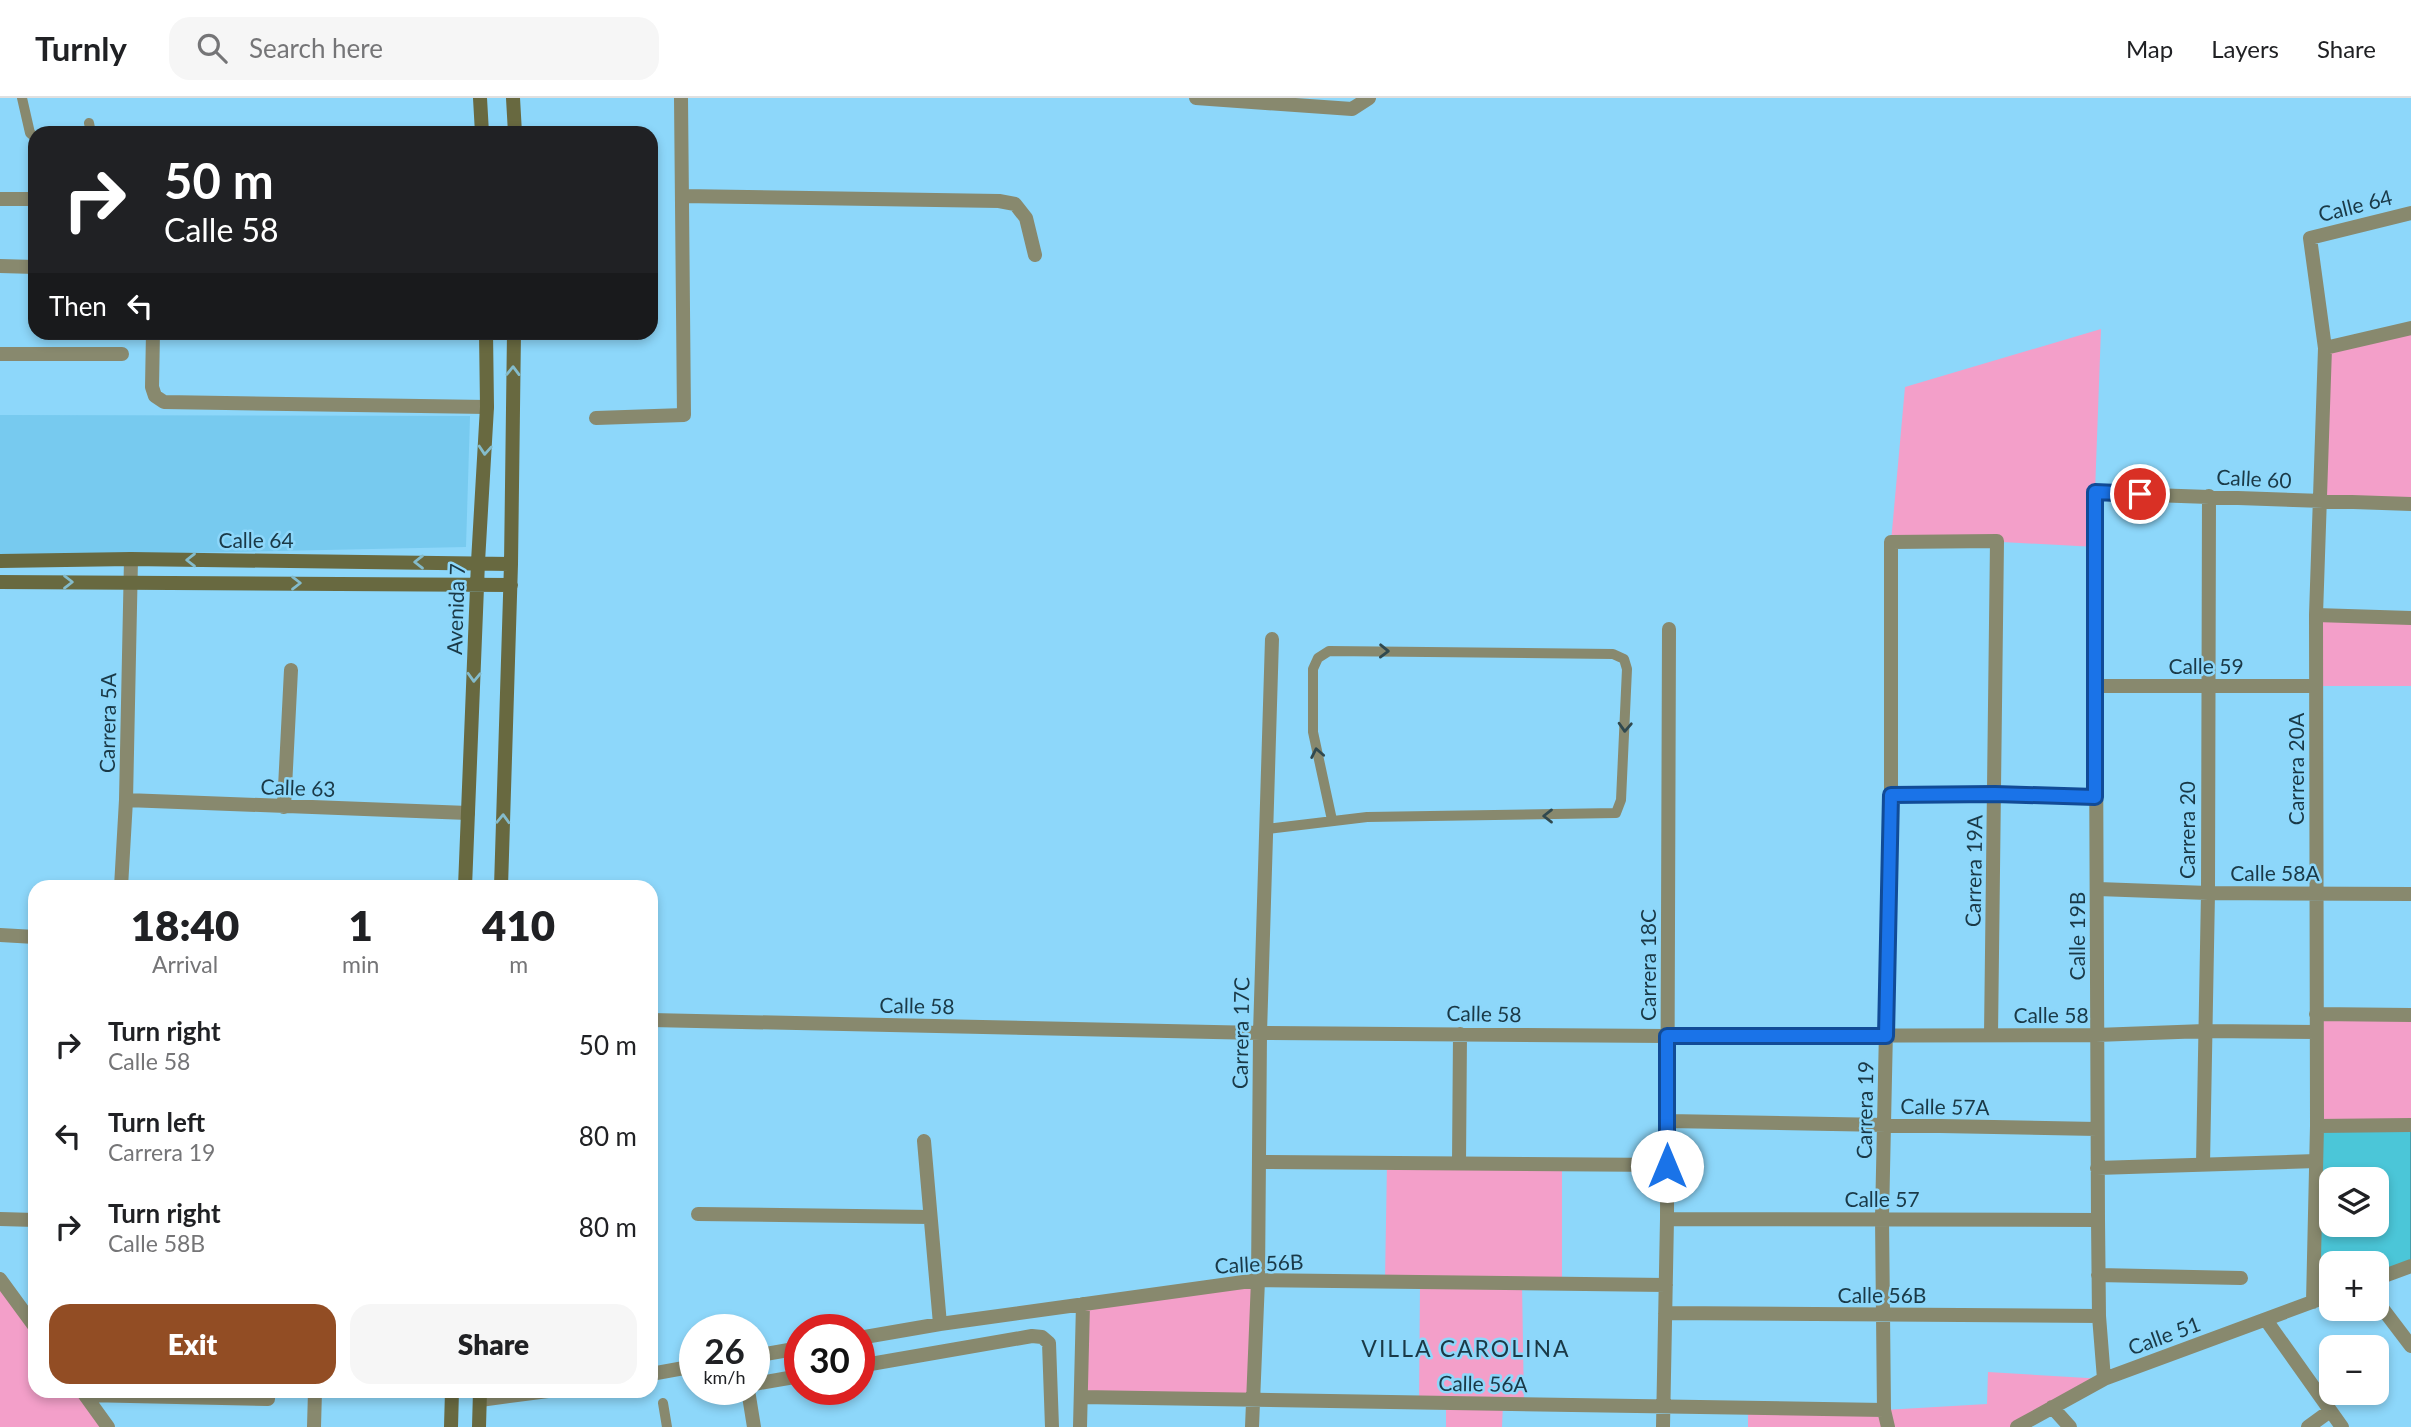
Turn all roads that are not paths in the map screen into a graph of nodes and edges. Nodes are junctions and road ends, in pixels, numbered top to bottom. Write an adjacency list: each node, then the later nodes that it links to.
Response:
1 (22, 98): 7 (lane)
2 (480, 98): 8 (main road)
3 (513, 98): 9 (main road)
4 (681, 98): 10 (street)
5 (1196, 98): 6 (street)
6 (1369, 98)
7 (28, 126)
8 (482, 126)
9 (514, 126)
10 (682, 196): 15 (street); 26 (street)
11 (0, 199): 12 (street)
12 (28, 199)
13 (2411, 213): 14 (street, Calle 64)
14 (2310, 238): 22 (street, Carrera 20A)
15 (1035, 255)
16 (0, 267): 17 (street)
17 (28, 267)
18 (2411, 328): 22 (street)
19 (153, 340): 25 (street)
20 (486, 340): 25 (main road, Avenida 7)
21 (514, 340): 35 (main road, one-way to 21)
22 (2325, 348): 29 (street, Carrera 20A)
23 (0, 354): 24 (street)
24 (122, 354)
25 (488, 407): 34 (main road, Avenida 7, one-way to 34)
26 (596, 418)
27 (2095, 492): 28 (street, Calle 60); 45 (street, Calle 19B)
28 (2209, 496): 29 (street, Calle 60); 46 (street, Carrera 20)
29 (2319, 502): 30 (street, Calle 60); 40 (street, Carrera 20A)
30 (2411, 504)
31 (1997, 541): 48 (street, Carrera 19A); 49 (street, Carrera 19)
32 (131, 559): 33 (main road, Calle 64); 34 (main road, Calle 64, one-way to 32); 37 (street, Carrera 5A)
33 (0, 561)
34 (478, 562): 35 (main road, Calle 64); 38 (main road, Avenida 7)
35 (511, 564): 39 (main road)
36 (0, 582): 37 (main road, Calle 64, one-way to 37)
37 (130, 582): 38 (main road, Calle 64, one-way to 38); 51 (street, Carrera 5A)
38 (477, 584): 39 (main road, Calle 64); 53 (main road, Avenida 7, one-way to 53)
39 (511, 585): 58 (main road, one-way to 39)
40 (2316, 615): 41 (street); 47 (street, Carrera 20A)
41 (2411, 618)
42 (1669, 629): 74 (street, Carrera 18C)
43 (1272, 639): 55 (street, Carrera 17C)
44 (290, 670): 52 (street)
45 (2096, 686): 46 (street, Calle 59); 50 (street, Calle 19B)
46 (2207, 686): 47 (street, Calle 59); 61 (street, Carrera 20)
47 (2316, 686): 60 (street, Carrera 20A)
48 (1995, 794): 49 (street); 50 (street); 72 (street, Carrera 19A)
49 (1891, 795): 75 (street, Carrera 19)
50 (2095, 797): 59 (street, Calle 19B)
51 (126, 800): 52 (street, Calle 63); 56 (street, Carrera 5A)
52 (284, 807): 53 (street, Calle 63)
53 (468, 813): 57 (main road, Avenida 7)
54 (1332, 820): 54 (lane, one-way to 54); 55 (lane)
55 (1267, 829): 69 (street, Carrera 17C)
56 (121, 880)
57 (465, 880)
58 (501, 880)
59 (2098, 889): 61 (street, Calle 58A); 73 (street, Calle 19B)
60 (2316, 892): 61 (street, Calle 58A); 62 (street, Calle 58A); 65 (street, Carrera 20A)
61 (2208, 893): 68 (street, Carrera 20)
62 (2411, 894)
63 (0, 935): 64 (street)
64 (28, 937)
65 (2316, 1014): 66 (street); 70 (street, Carrera 20A)
66 (2411, 1015)
67 (658, 1020): 69 (street, Calle 58)
68 (2205, 1031): 70 (street, Calle 58); 73 (street, Calle 58); 85 (street, Carrera 20)
69 (1260, 1032): 71 (street, Calle 58); 83 (street, Carrera 17C)
70 (2316, 1032): 79 (street, Carrera 20A)
71 (1460, 1034): 74 (street, Calle 58); 84 (street)
72 (1991, 1035): 73 (street, Calle 58); 75 (street, Calle 58)
73 (2096, 1035): 80 (street, Calle 19B)
74 (1667, 1036): 75 (street, Calle 58); 76 (street, Carrera 18C)
75 (1886, 1036): 78 (street, Carrera 19)
76 (1668, 1121): 78 (street, Calle 57A); 86 (street, Carrera 18C)
77 (2411, 1125): 79 (street)
78 (1885, 1126): 80 (street, Calle 57A); 90 (street, Carrera 19)
79 (2317, 1126): 82 (street, Carrera 20A)
80 (2097, 1129): 87 (street, Calle 19B)
81 (924, 1141): 89 (street)
82 (2316, 1161): 85 (street); 103 (street, Carrera 20A)
83 (1260, 1162): 84 (street); 100 (street, Carrera 17C)
84 (1459, 1163): 86 (street)
85 (2203, 1164): 87 (street)
86 (1667, 1166): 92 (street, Carrera 18C)
87 (2097, 1168): 94 (street, Calle 19B)
88 (698, 1214): 89 (street)
89 (930, 1217): 111 (street)
90 (1882, 1218): 92 (street, Calle 57); 94 (street, Calle 57); 106 (street, Carrera 19)
91 (0, 1219): 93 (street)
92 (1667, 1219): 101 (street, Carrera 18C)
93 (28, 1220)
94 (2098, 1220): 97 (street, Calle 19B)
95 (2411, 1266): 96 (street)
96 (2389, 1274)
97 (2098, 1275): 98 (street); 107 (street, Calle 19B)
98 (2241, 1278)
99 (0, 1279): 108 (street)
100 (1258, 1280): 101 (street, Calle 56B); 104 (street, Calle 56B); 123 (street, Carrera 17C)
101 (1666, 1285): 105 (street, Carrera 18C)
102 (2319, 1300): 103 (street, Calle 51)
103 (2313, 1302): 110 (street, Calle 51)
104 (1083, 1304): 111 (street, Calle 56B); 122 (street)
105 (1665, 1313): 106 (street, Calle 56B); 126 (street, Carrera 18C)
106 (1884, 1315): 107 (street, Calle 56B); 128 (street, Carrera 19)
107 (2099, 1316): 117 (street, Calle 19B)
108 (28, 1317)
109 (2389, 1317): 113 (street)
110 (2266, 1320): 117 (street, Calle 51); 129 (street)
111 (940, 1324): 112 (street, Calle 56B)
112 (875, 1335)
113 (2411, 1346)
114 (875, 1363): 136 (street)
115 (679, 1369): 116 (street)
116 (658, 1373)
117 (2104, 1379): 127 (street, Calle 51)
118 (87, 1398): 130 (street)
119 (315, 1398): 131 (street)
120 (452, 1398): 132 (main road)
121 (480, 1398): 133 (main road)
122 (1081, 1398): 123 (street, Calle 56A); 137 (street)
123 (1252, 1400): 126 (street, Calle 56A); 138 (street, Carrera 17C)
124 (663, 1403): 134 (lane)
125 (750, 1405): 135 (street)
126 (1662, 1406): 128 (street, Calle 56A); 139 (street, Carrera 18C)
127 (2052, 1407): 141 (street, Calle 51); 142 (street)
128 (1884, 1410): 140 (street, Carrera 19)
129 (2330, 1411): 143 (street); 144 (street)
130 (108, 1427)
131 (314, 1427)
132 (451, 1427)
133 (479, 1427)
134 (667, 1427)
135 (754, 1427)
136 (1051, 1427)
137 (1080, 1427)
138 (1252, 1427)
139 (1663, 1427)
140 (1888, 1427)
141 (2017, 1427)
142 (2070, 1427)
143 (2308, 1427)
144 (2342, 1427)

